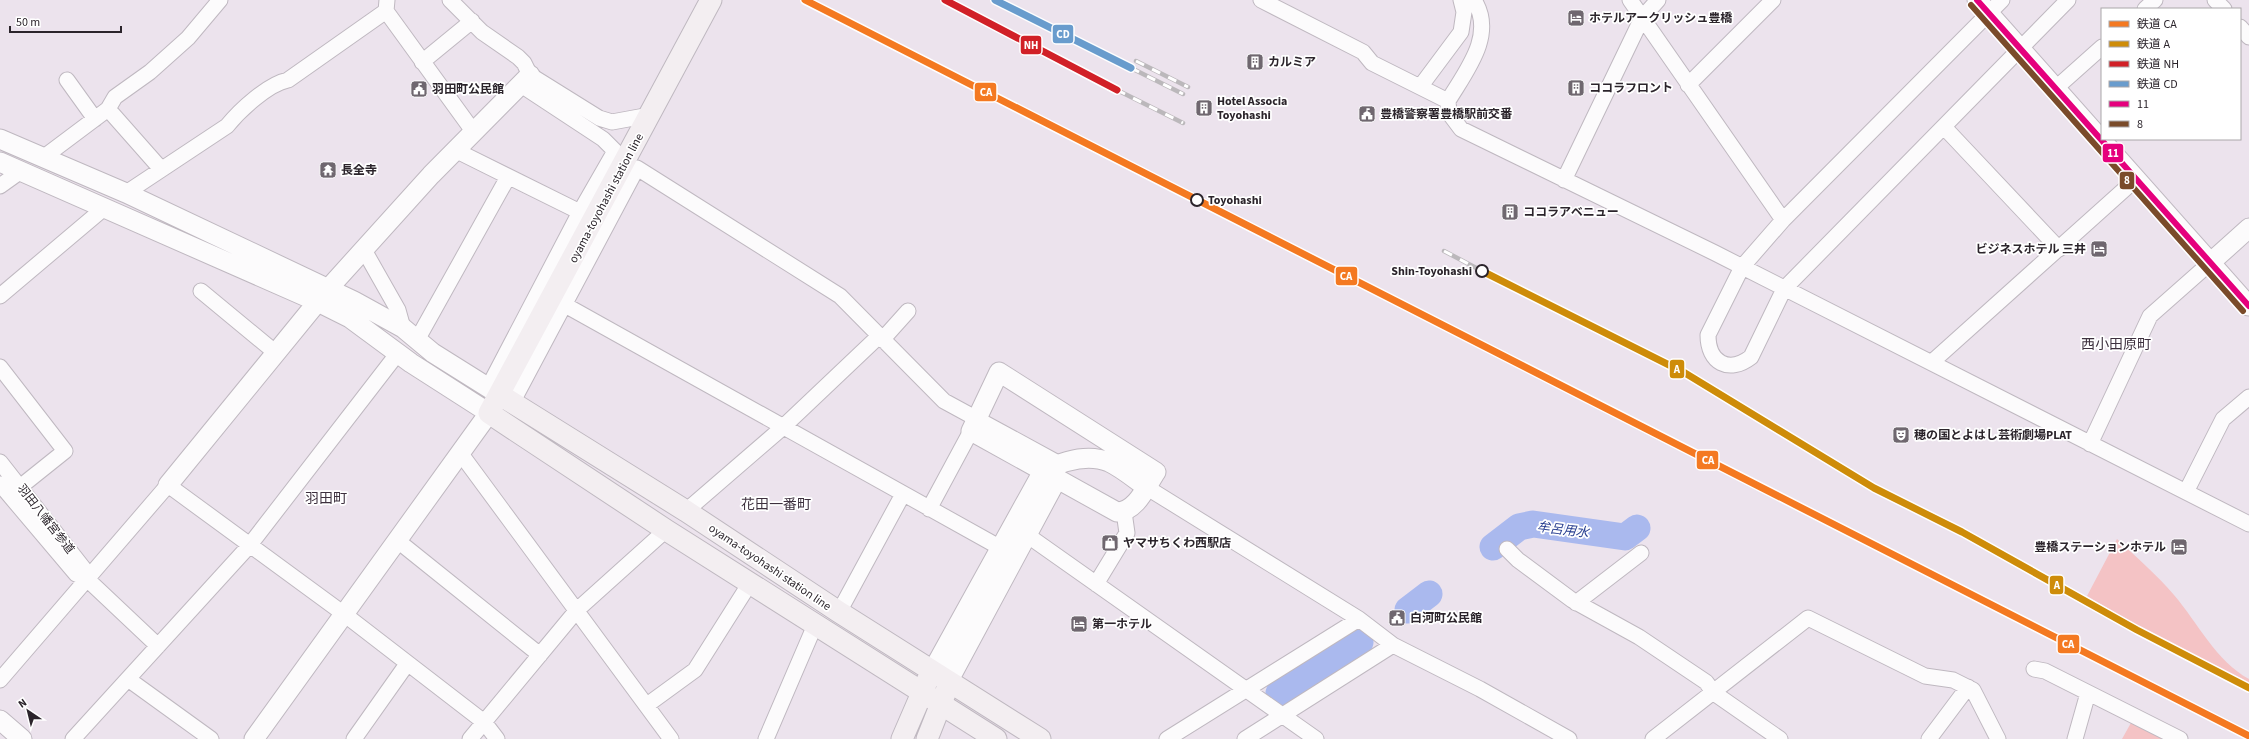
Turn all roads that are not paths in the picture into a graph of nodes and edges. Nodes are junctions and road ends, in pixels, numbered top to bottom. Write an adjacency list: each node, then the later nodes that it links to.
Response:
1 (220, 0): 28 (street)
2 (450, 0): 18 (street)
3 (711, 0): 29 (main road, oyama-toyohashi station line)
4 (1262, 0): 25 (street)
5 (1461, 0): 25 (street)
6 (1474, 0): 27 (street)
7 (1630, 0): 17 (street)
8 (1658, 0): 17 (street)
9 (1773, 0): 24 (street)
10 (2068, 0): 19 (street)
11 (2155, 0): 15 (street)
12 (2215, 0): 16 (street)
13 (1989, 4): 19 (street); 48 (street)
14 (386, 6): 21 (street); 39 (street)
15 (2146, 8)
16 (2223, 8)
17 (1642, 18): 24 (street); 43 (street)
18 (472, 22): 21 (street); 23 (street)
19 (2020, 48): 26 (street); 31 (street)
20 (2101, 48): 26 (street)
21 (422, 62): 32 (street)
22 (67, 80): 30 (street)
23 (525, 80): 29 (street); 32 (street); 47 (street)
24 (1688, 85): 48 (street)
25 (1420, 87): 27 (street)
26 (2056, 88): 34 (street)
27 (1448, 101): 43 (street)
28 (108, 109): 30 (street); 39 (street)
29 (650, 115): 68 (main road, oyama-toyohashi station line)
30 (95, 119): 37 (street)
31 (1944, 127): 50 (street); 54 (street)
32 (473, 131): 36 (street)
33 (0, 138): 37 (street)
34 (2101, 139)
35 (2102, 140): 42 (street)
36 (455, 150): 41 (street); 51 (street)
37 (44, 157): 45 (street)
38 (0, 162): 40 (street)
39 (161, 169): 45 (street)
40 (20, 171): 44 (street); 46 (street)
41 (508, 177): 47 (street); 61 (street)
42 (2136, 179): 50 (street); 52 (street)
43 (1564, 180): 53 (street)
44 (0, 186)
45 (126, 193): 57 (street)
46 (103, 209): 56 (street); 57 (street)
47 (580, 212): 68 (street)
48 (1783, 220): 53 (street)
49 (2249, 228): 52 (street)
50 (2059, 249): 65 (street)
51 (364, 250): 57 (street); 61 (street)
52 (2210, 263): 59 (street); 71 (street)
53 (1742, 267): 54 (street); 54 (street)
54 (1784, 289): 65 (street)
55 (201, 291): 63 (street)
56 (0, 296)
57 (323, 296): 61 (street); 63 (street); 64 (street)
58 (564, 305): 62 (street); 68 (street); 70 (street)
59 (2249, 306)
60 (908, 311): 62 (street)
61 (410, 334): 68 (street)
62 (880, 339): 69 (street); 70 (street)
63 (276, 353): 76 (street)
64 (398, 353): 68 (street); 88 (street)
65 (1932, 362): 71 (street)
66 (0, 367): 77 (street)
67 (2249, 397): 79 (street)
68 (497, 400): 72 (street); 82 (main road, oyama-toyohashi station line); 85 (main road, oyama-toyohashi station line)
69 (974, 425): 74 (street); 78 (street); 81 (street)
70 (782, 428): 80 (street); 82 (street)
71 (2090, 444): 79 (street)
72 (461, 454): 87 (street); 96 (street)
73 (0, 462): 77 (street, 羽田八幡宮参道)
74 (1061, 471): 78 (street); 83 (street); 86 (street); 89 (street)
75 (0, 484): 92 (street)
76 (168, 485): 88 (street); 92 (street)
77 (20, 486): 92 (street, 羽田八幡宮参道)
78 (1146, 487): 83 (street); 99 (street)
79 (2186, 492): 84 (street)
80 (903, 494): 81 (street); 97 (street)
81 (929, 509): 89 (street)
82 (686, 511): 97 (main road, oyama-toyohashi station line)
83 (1124, 512): 94 (street)
84 (2249, 524)
85 (666, 530): 93 (main road, oyama-toyohashi station line); 96 (street)
86 (1027, 535): 94 (street); 106 (street)
87 (398, 541): 98 (street); 103 (street)
88 (249, 546): 98 (street); 102 (street)
89 (999, 547): 106 (street)
90 (1507, 549): 95 (street)
91 (1641, 553): 95 (street)
92 (87, 579): 102 (street); 108 (street)
93 (750, 583): 100 (main road, oyama-toyohashi station line); 115 (street)
94 (1096, 584): 110 (street)
95 (1576, 602): 112 (street)
96 (577, 610): 103 (street); 115 (street)
97 (838, 612): 106 (main road, oyama-toyohashi station line)
98 (344, 614): 104 (street); 122 (street)
99 (1359, 619): 101 (street); 110 (street)
100 (815, 624): 111 (main road, oyama-toyohashi station line); 127 (street)
101 (1393, 645): 116 (street); 135 (street)
102 (158, 646): 107 (street)
103 (540, 655): 118 (street)
104 (407, 664): 118 (street); 123 (street)
105 (2034, 669): 113 (street)
106 (941, 675): 111 (main road); 114 (main road); 131 (main road, oyama-toyohashi station line)
107 (128, 679): 120 (street); 121 (street)
108 (0, 680)
109 (1968, 686): 112 (street); 138 (street); 139 (street)
110 (1245, 690): 116 (street); 132 (street)
111 (923, 691): 114 (main road, oyama-toyohashi station line); 128 (main road)
112 (1714, 693): 136 (street); 137 (street)
113 (2088, 693): 140 (street); 141 (street)
114 (942, 704): 129 (main road); 130 (main road, oyama-toyohashi station line)
115 (646, 705): 126 (street)
116 (1282, 715): 133 (street); 134 (street)
117 (0, 720): 119 (street)
118 (484, 722): 124 (street); 125 (street)
119 (22, 739)
120 (74, 739)
121 (211, 739)
122 (254, 739)
123 (354, 739)
124 (470, 739)
125 (497, 739)
126 (671, 739)
127 (766, 739)
128 (902, 739)
129 (927, 739)
130 (996, 739)
131 (1040, 739)
132 (1167, 739)
133 (1245, 739)
134 (1316, 739)
135 (1570, 739)
136 (1653, 739)
137 (1780, 739)
138 (1929, 739)
139 (1998, 739)
140 (2075, 739)
141 (2180, 739)

